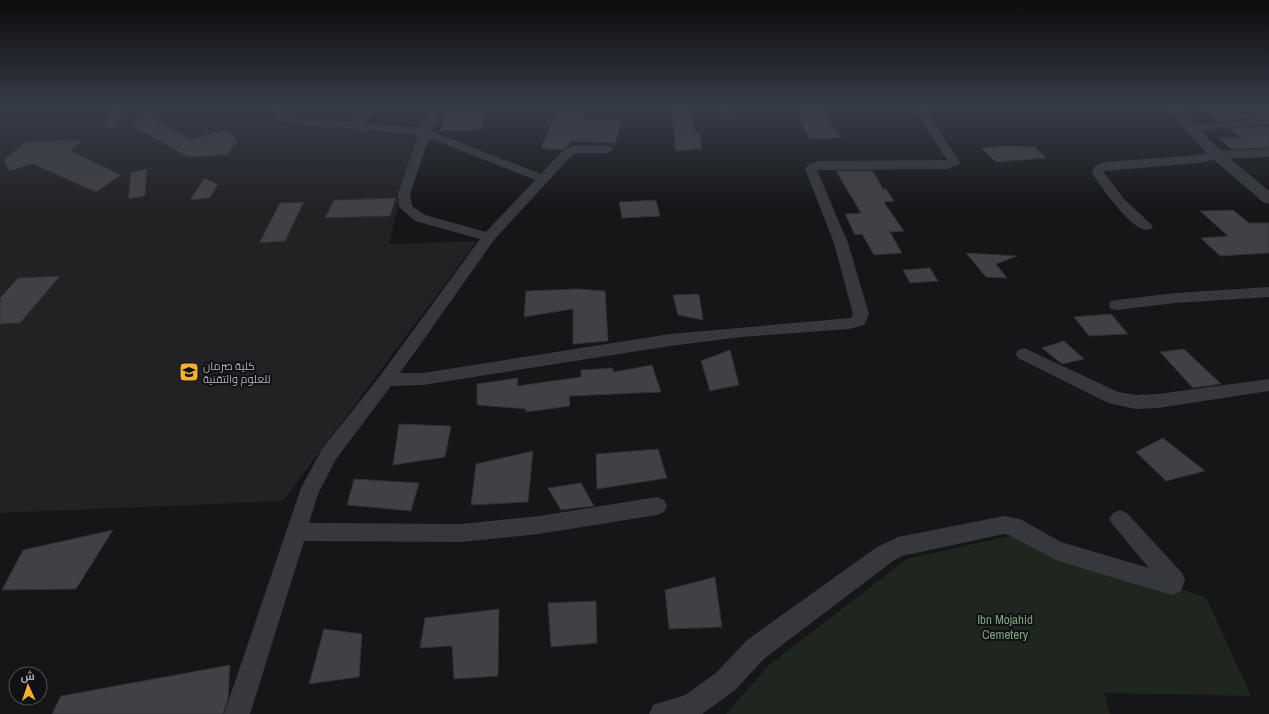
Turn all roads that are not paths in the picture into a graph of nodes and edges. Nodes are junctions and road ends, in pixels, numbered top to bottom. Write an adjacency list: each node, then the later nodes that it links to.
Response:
1 (422, 142): 11 (street)
2 (451, 142): 8 (street)
3 (941, 142): 15 (street)
4 (1205, 142): 7 (street)
5 (607, 149): 8 (street)
6 (1269, 153): 7 (street)
7 (1217, 155): 9 (street); 10 (street)
8 (542, 179): 11 (street)
9 (1269, 199)
10 (1146, 226)
11 (489, 237): 15 (street)
12 (1269, 292): 13 (street)
13 (1117, 305)
14 (1024, 354): 16 (street)
15 (386, 380): 19 (street)
16 (1269, 385)
17 (657, 506): 19 (street)
18 (1120, 519): 21 (street)
19 (297, 532): 20 (street)
20 (237, 714)
21 (662, 714)

